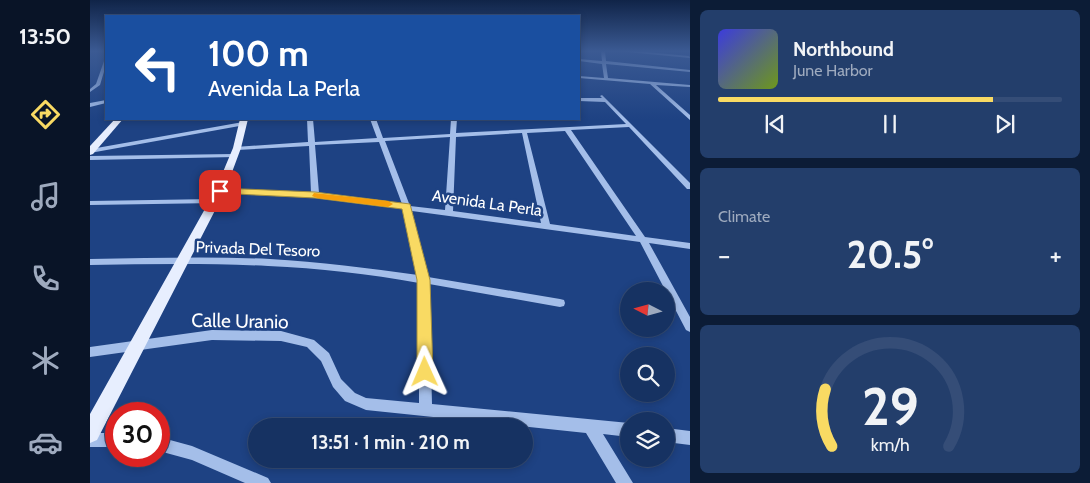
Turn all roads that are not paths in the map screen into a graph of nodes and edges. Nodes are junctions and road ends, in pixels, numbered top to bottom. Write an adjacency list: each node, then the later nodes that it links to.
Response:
1 (101, 74): 9 (street)
2 (605, 74): 5 (street)
3 (580, 77): 4 (street)
4 (596, 78): 5 (street); 7 (street)
5 (606, 78): 6 (street)
6 (650, 82): 8 (street); 13 (street)
7 (598, 86)
8 (690, 86)
9 (90, 91)
10 (580, 100): 19 (street)
11 (105, 102): 12 (street)
12 (90, 106)
13 (690, 118)
14 (118, 120): 26 (main road)
15 (310, 120): 24 (street)
16 (373, 120): 23 (street)
17 (454, 120): 22 (street)
18 (243, 121): 25 (main road); 26 (street)
19 (630, 125): 20 (street); 27 (street)
20 (567, 129): 21 (street); 34 (street)
21 (524, 131): 22 (street); 33 (street)
22 (454, 135): 23 (street); 32 (street)
23 (381, 140): 24 (street); 31 (street)
24 (312, 144): 25 (street); 28 (street)
25 (235, 152): 26 (street); 29 (main road)
26 (90, 154)
27 (690, 187)
28 (315, 195): 29 (street, Avenida La Perla); 31 (street, Avenida La Perla)
29 (217, 196): 30 (street); 36 (main road)
30 (90, 203)
31 (407, 207): 32 (street, Avenida La Perla); 38 (street)
32 (448, 212): 33 (street, Avenida La Perla)
33 (546, 226): 34 (street, Avenida La Perla)
34 (643, 240): 35 (street, Avenida La Perla); 40 (street)
35 (690, 246)
36 (182, 261): 37 (street, Privada Del Tesoro); 38 (street, Privada Del Tesoro); 41 (main road)
37 (90, 262)
38 (424, 280): 39 (street, Privada Del Tesoro); 43 (street)
39 (560, 303)
40 (690, 327)
41 (136, 344): 42 (street, Calle Uranio); 43 (street, Calle Uranio); 46 (main road)
42 (90, 352)
43 (426, 409): 44 (street, Calle Uranio)
44 (589, 425): 45 (street, Calle Uranio); 53 (street)
45 (620, 429)
46 (90, 433)
47 (675, 436): 48 (street)
48 (690, 438)
49 (90, 440): 50 (street)
50 (105, 440)
51 (170, 447): 52 (street)
52 (263, 483)
53 (625, 483)

